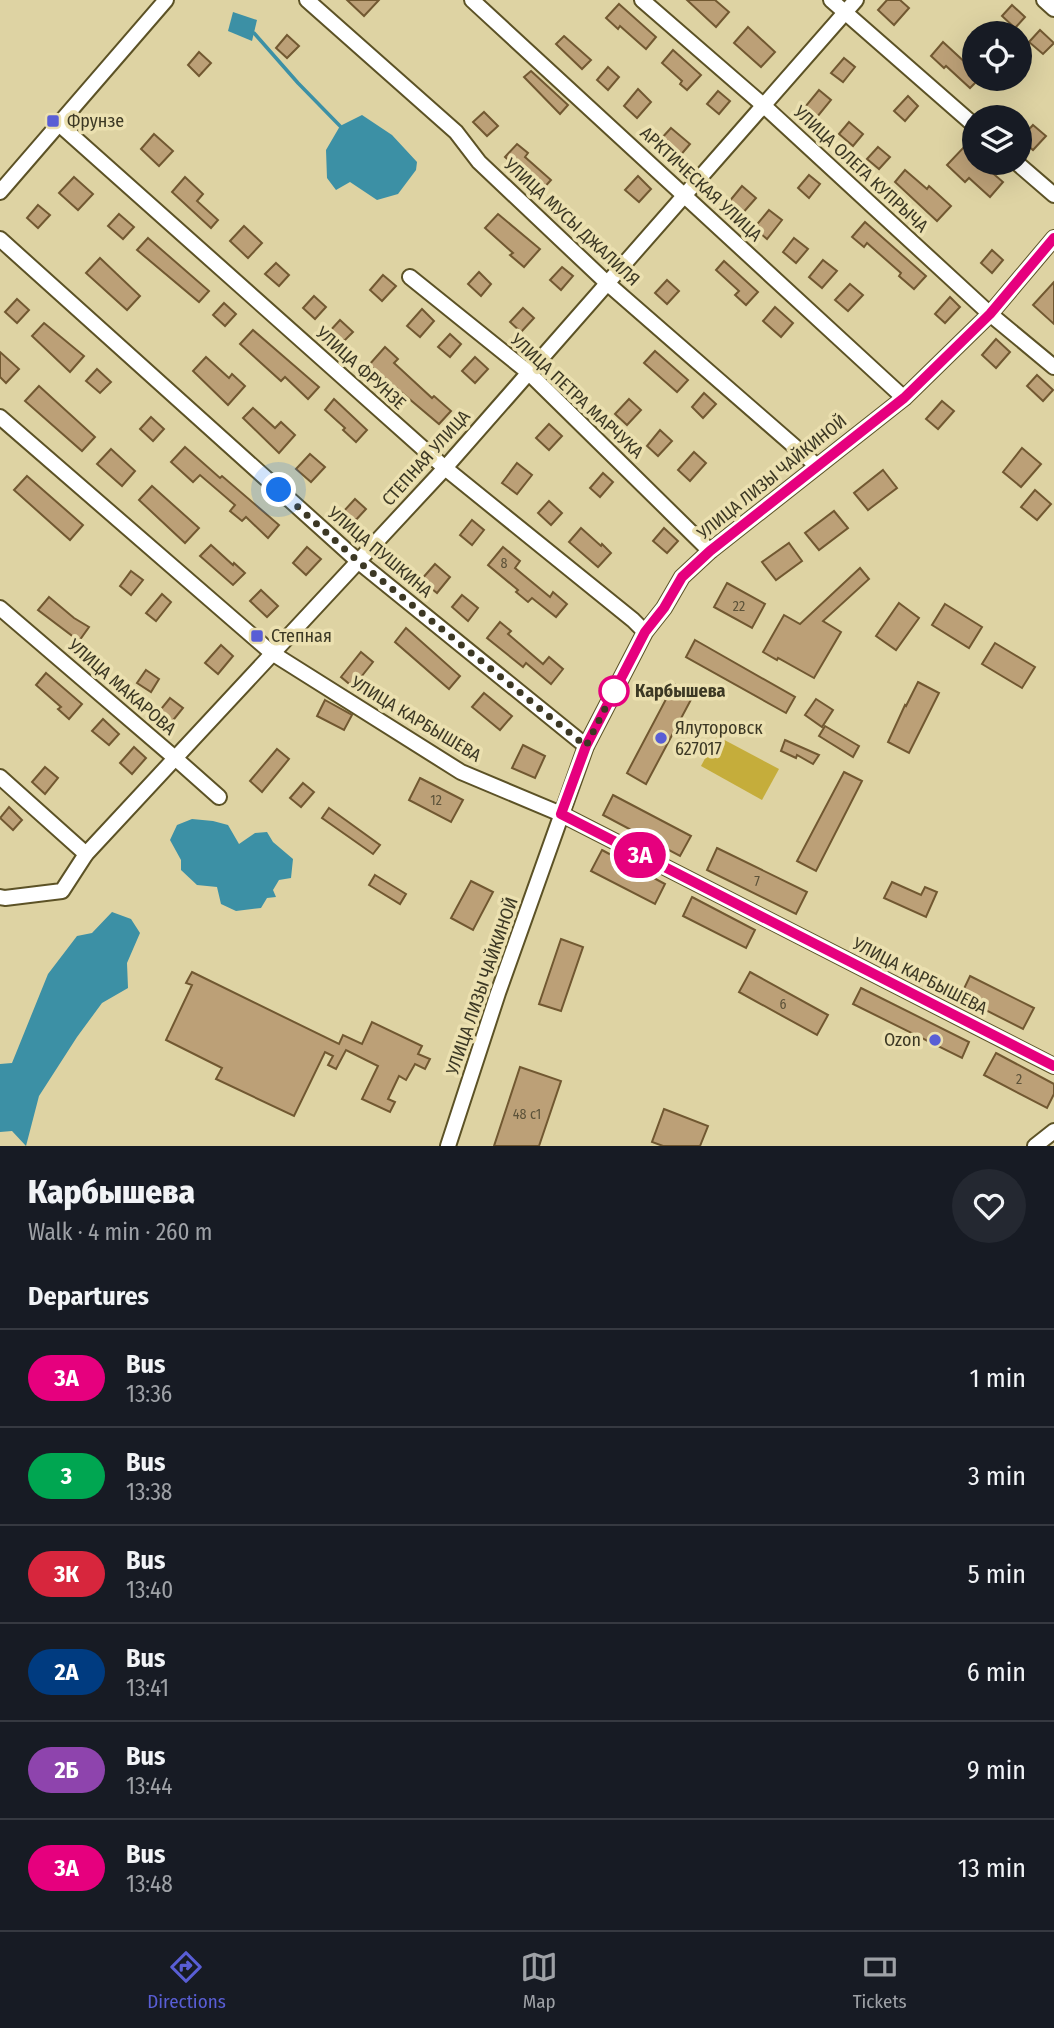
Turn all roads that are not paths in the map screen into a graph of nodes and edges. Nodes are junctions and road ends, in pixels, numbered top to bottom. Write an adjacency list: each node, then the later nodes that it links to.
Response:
1 (166, 0): 12 (street)
2 (307, 0): 20 (street, УЛИЦА МУСЫ ДЖАЛИЛЯ)
3 (472, 0): 15 (street, АРКТИЧЕСКАЯ УЛИЦА)
4 (642, 0): 10 (street, УЛИЦА ОЛЕГА КУПРЫЧА)
5 (831, 0): 9 (street)
6 (856, 0): 9 (street, СТЕПНАЯ УЛИЦА)
7 (1044, 0): 8 (street)
8 (1054, 9)
9 (845, 12): 10 (street, СТЕПНАЯ УЛИЦА); 11 (street)
10 (763, 105): 15 (street, СТЕПНАЯ УЛИЦА); 21 (street, УЛИЦА ОЛЕГА КУПРЫЧА)
11 (962, 115)
12 (59, 124): 14 (street); 27 (street, УЛИЦА ФРУНЗЕ)
13 (1031, 175): 16 (street)
14 (0, 192)
15 (685, 194): 20 (street, СТЕПНАЯ УЛИЦА); 24 (street, АРКТИЧЕСКАЯ УЛИЦА)
16 (1054, 195)
17 (1054, 238): 21 (street, УЛИЦА ЛИЗЫ ЧАЙКИНОЙ)
18 (0, 239): 29 (street, УЛИЦА ПУШКИНА)
19 (410, 277): 23 (street, УЛИЦА ПЕТРА МАРЧУКА)
20 (607, 283): 23 (street, СТЕПНАЯ УЛИЦА); 26 (street, УЛИЦА МУСЫ ДЖАЛИЛЯ)
21 (990, 314): 22 (street, УЛИЦА ОЛЕГА КУПРЫЧА); 24 (street, УЛИЦА ЛИЗЫ ЧАЙКИНОЙ)
22 (1054, 367)
23 (528, 372): 27 (street, СТЕПНАЯ УЛИЦА); 28 (street, УЛИЦА ПЕТРА МАРЧУКА)
24 (904, 398): 26 (street, УЛИЦА ЛИЗЫ ЧАЙКИНОЙ)
25 (0, 417): 32 (street, УЛИЦА КАРБЫШЕВА)
26 (817, 466): 28 (street, УЛИЦА ЛИЗЫ ЧАЙКИНОЙ)
27 (445, 468): 29 (street, СТЕПНАЯ УЛИЦА); 31 (street, УЛИЦА ФРУНЗЕ)
28 (710, 551): 31 (street, УЛИЦА ЛИЗЫ ЧАЙКИНОЙ)
29 (359, 562): 32 (street, СТЕПНАЯ УЛИЦА); 33 (street, УЛИЦА ПУШКИНА)
30 (0, 608): 34 (street, УЛИЦА МАКАРОВА)
31 (645, 632): 33 (street, УЛИЦА ЛИЗЫ ЧАЙКИНОЙ)
32 (272, 653): 34 (street, СТЕПНАЯ УЛИЦА); 37 (street, УЛИЦА КАРБЫШЕВА)
33 (586, 746): 37 (street, УЛИЦА ЛИЗЫ ЧАЙКИНОЙ)
34 (176, 758): 36 (street, УЛИЦА МАКАРОВА); 38 (street, СТЕПНАЯ УЛИЦА)
35 (0, 776): 38 (street)
36 (219, 797)
37 (561, 814): 40 (street, УЛИЦА КАРБЫШЕВА); 42 (street, УЛИЦА ЛИЗЫ ЧАЙКИНОЙ)
38 (86, 854): 39 (street, СТЕПНАЯ УЛИЦА)
39 (0, 897)
40 (1054, 1066)
41 (1054, 1131): 43 (street)
42 (448, 1146)
43 (1035, 1146)

